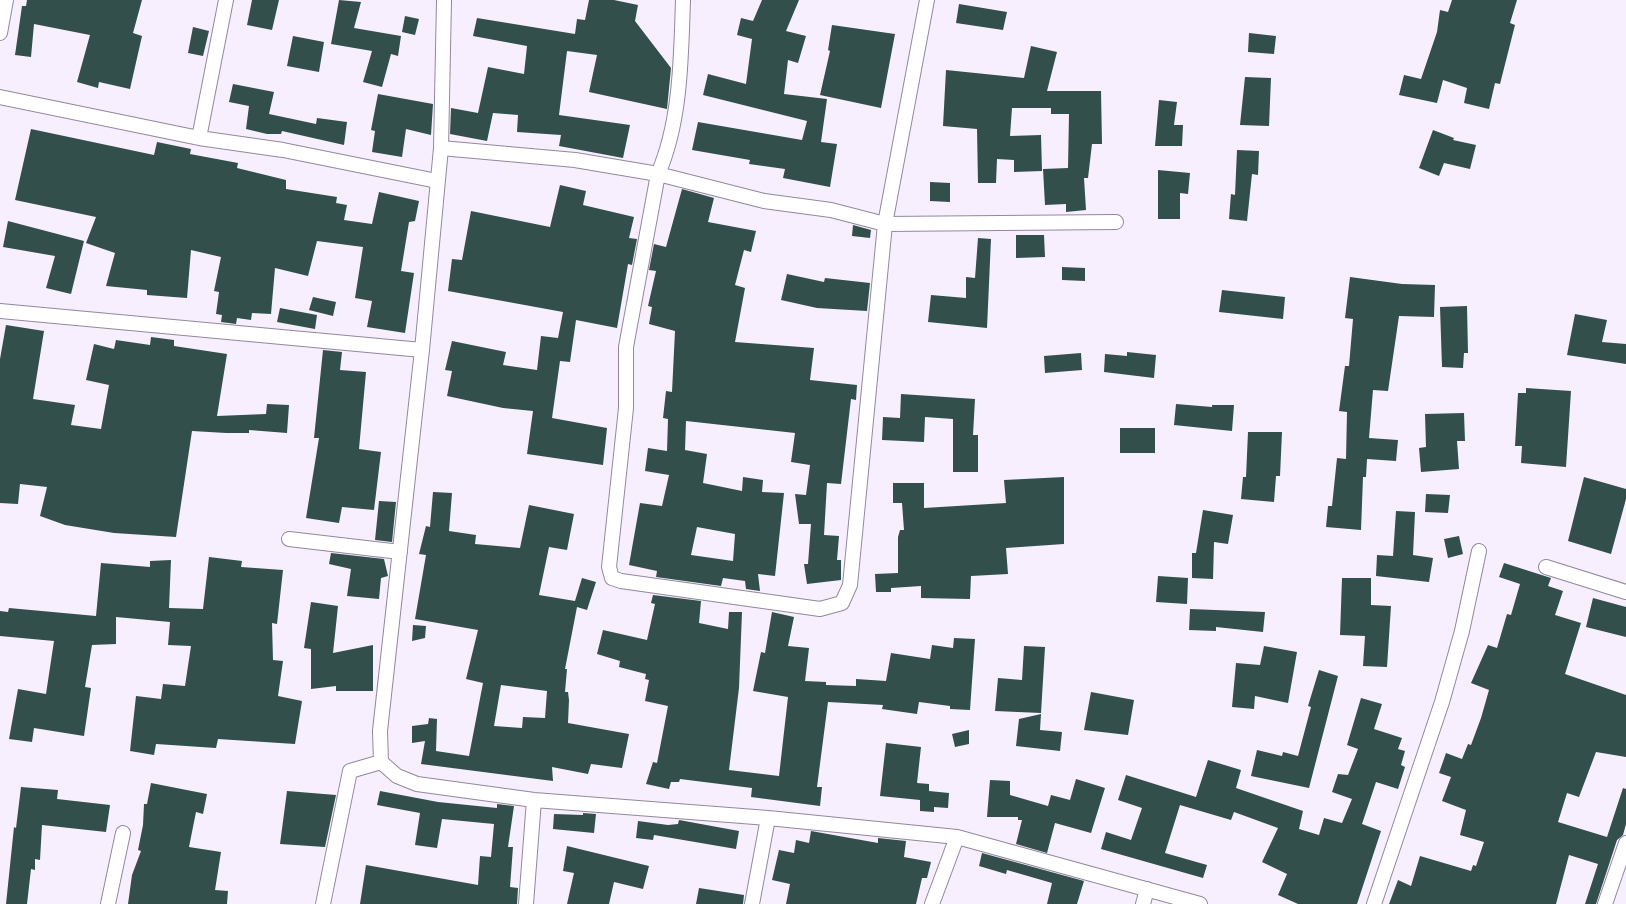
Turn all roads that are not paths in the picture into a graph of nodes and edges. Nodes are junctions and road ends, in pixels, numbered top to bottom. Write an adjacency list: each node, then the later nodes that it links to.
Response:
1 (6, 0): 6 (street)
2 (226, 0): 8 (street)
3 (444, 0): 9 (street)
4 (683, 0): 10 (street)
5 (927, 0): 13 (street)
6 (0, 30)
7 (0, 97): 8 (street)
8 (199, 138): 11 (street)
9 (441, 148): 10 (street); 11 (street)
10 (658, 174): 13 (street); 13 (street)
11 (436, 181): 15 (street)
12 (1116, 222): 13 (street)
13 (885, 224)
14 (0, 311): 15 (street)
15 (422, 350): 18 (street)
16 (289, 539): 18 (street)
17 (1479, 551): 35 (street)
18 (400, 552): 21 (street)
19 (1546, 567): 20 (street)
20 (1626, 591)
21 (381, 762): 22 (street); 29 (street)
22 (534, 800): 23 (street); 30 (street)
23 (768, 818): 25 (street); 31 (street)
24 (123, 832): 28 (street)
25 (957, 837): 27 (street); 32 (street)
26 (1626, 843): 36 (street)
27 (1147, 889): 33 (street); 34 (street)
28 (108, 904)
29 (323, 904)
30 (526, 904)
31 (752, 904)
32 (932, 904)
33 (1143, 904)
34 (1200, 904)
35 (1374, 904)
36 (1605, 904)

